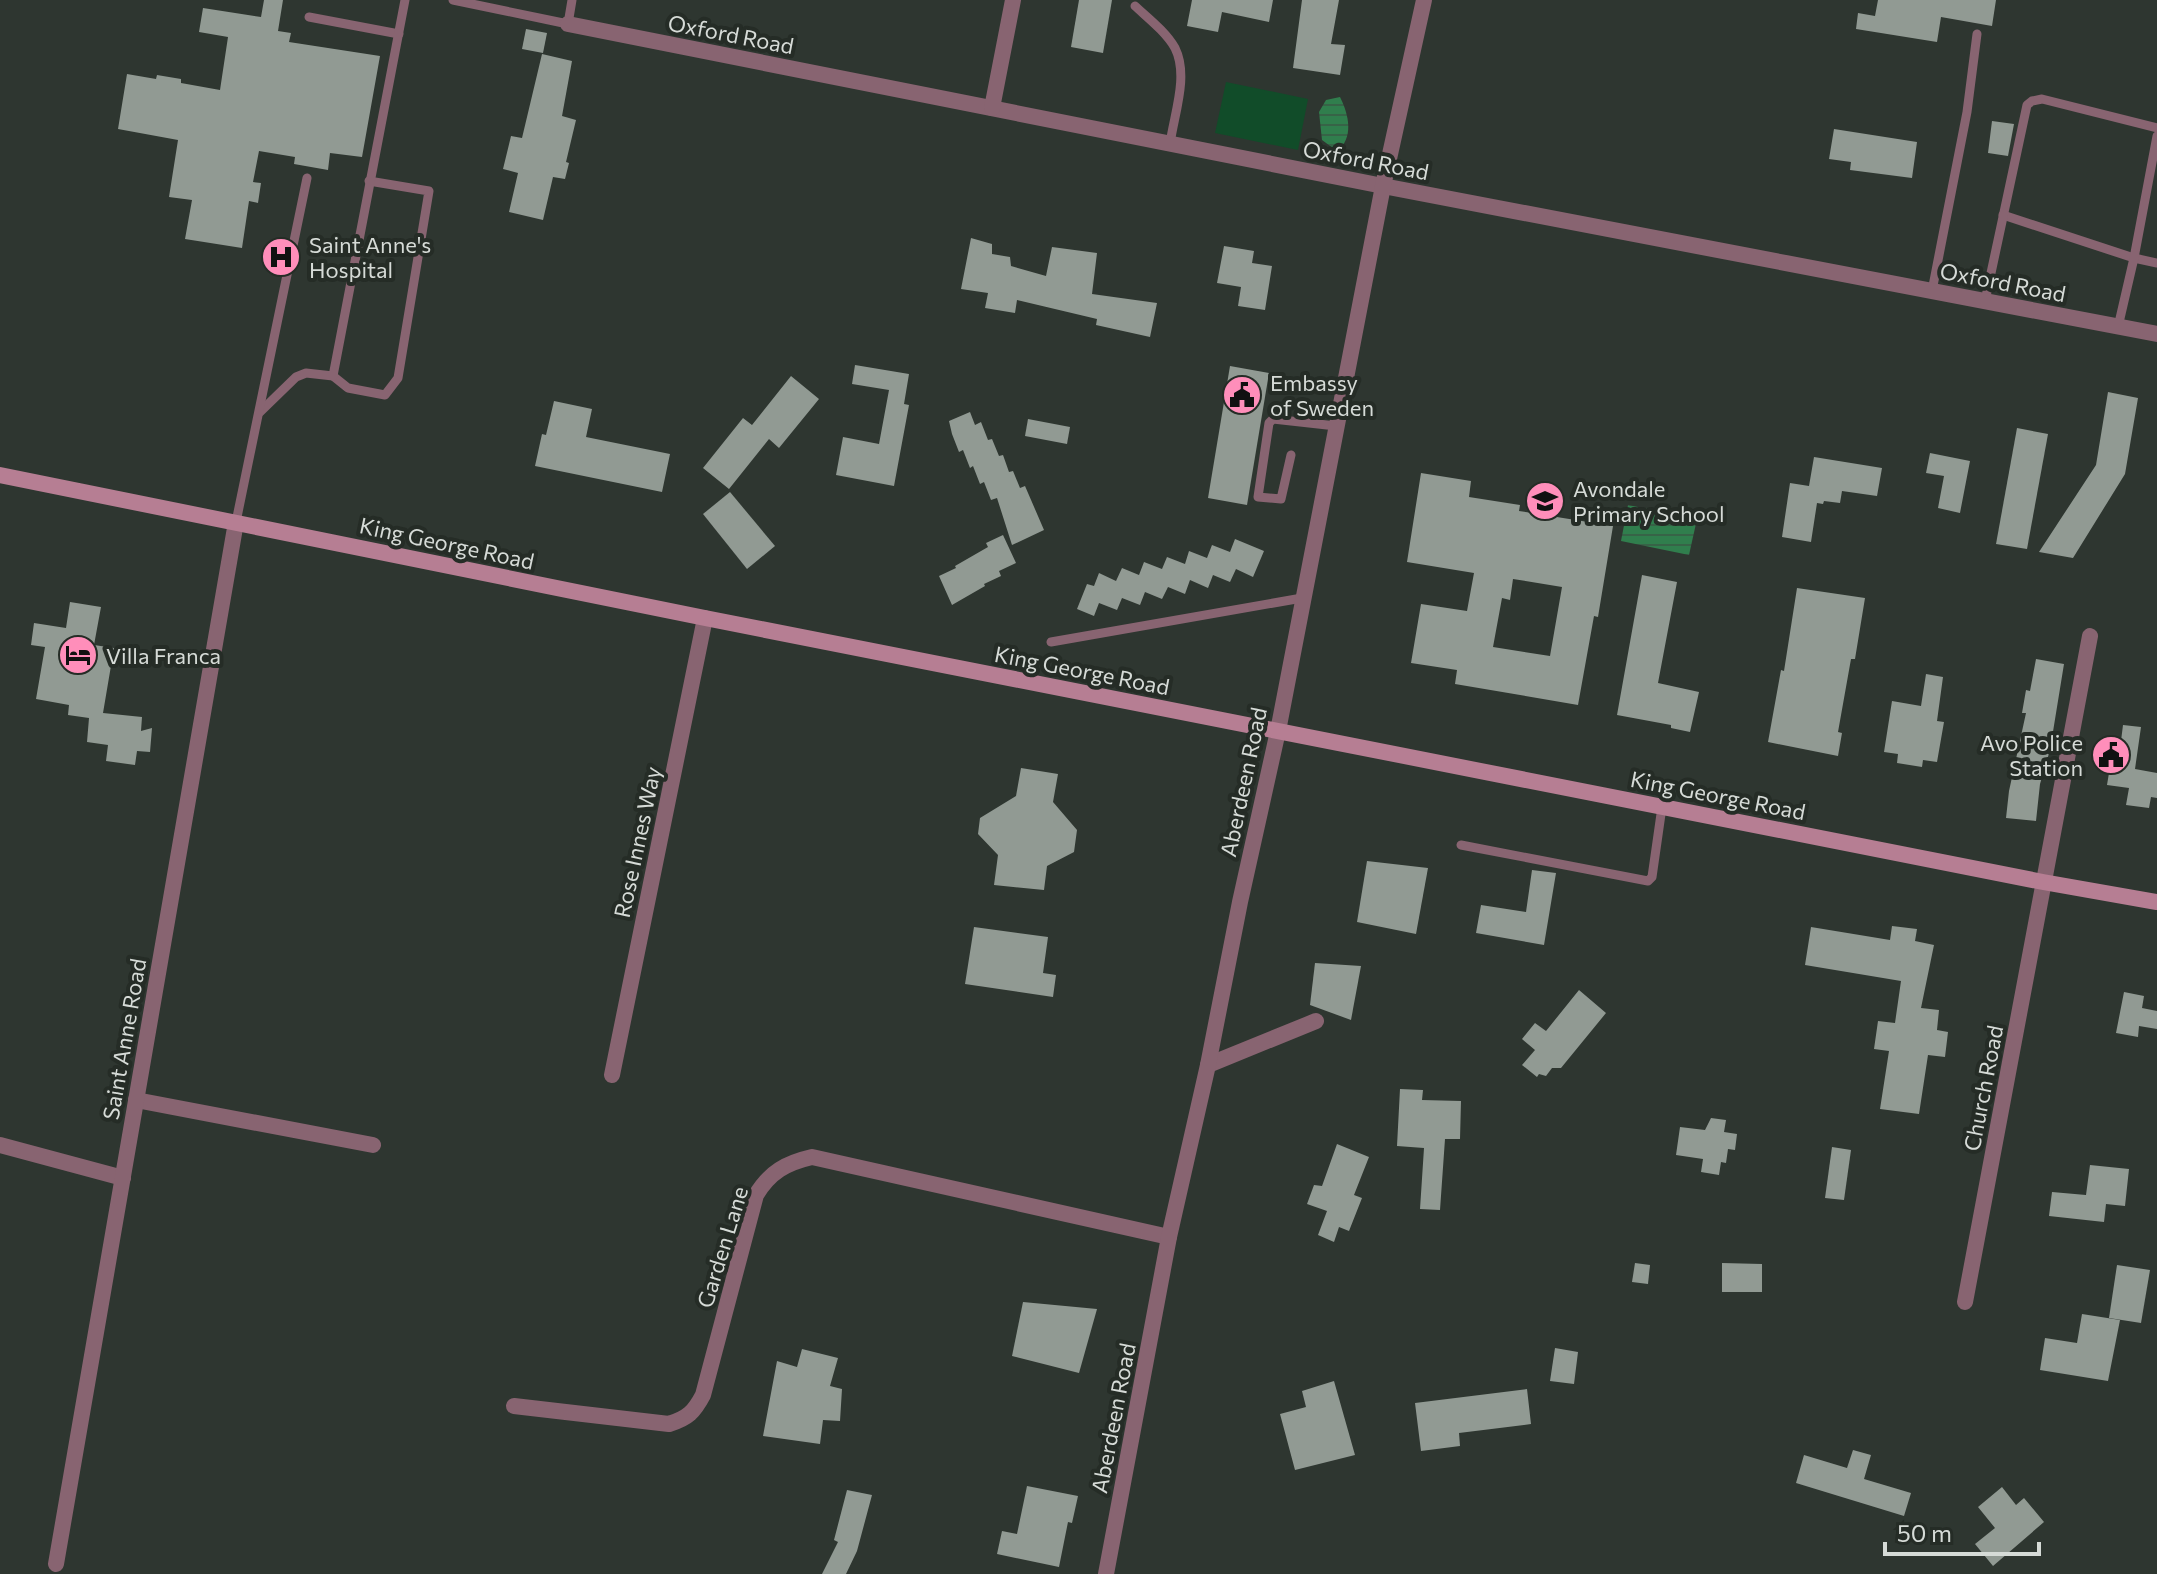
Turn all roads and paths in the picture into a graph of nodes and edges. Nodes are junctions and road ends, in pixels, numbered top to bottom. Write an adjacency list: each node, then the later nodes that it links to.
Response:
1 (405, 0): 9 (lane)
2 (453, 0): 8 (lane)
3 (572, 0): 8 (lane)
4 (1013, 0): 11 (street)
5 (1424, 0): 17 (street, Aberdeen Road)
6 (1135, 6): 14 (lane)
7 (309, 17): 9 (lane)
8 (568, 24): 11 (street, Oxford Road)
9 (399, 34): 16 (lane)
10 (1977, 34): 21 (lane)
11 (992, 108): 14 (street, Oxford Road)
12 (2157, 128): 18 (lane)
13 (2157, 136): 19 (lane)
14 (1170, 144): 17 (street, Oxford Road)
15 (307, 178): 26 (lane)
16 (369, 181): 25 (lane); 25 (lane)
17 (1383, 186): 21 (street, Oxford Road); 27 (street, Aberdeen Road)
18 (2003, 215): 19 (lane); 22 (lane)
19 (2134, 258): 20 (lane); 23 (lane)
20 (2157, 263)
21 (1932, 291): 22 (street, Oxford Road)
22 (1985, 301): 23 (street, Oxford Road)
23 (2118, 327): 24 (street, Oxford Road)
24 (2157, 334)
25 (333, 376): 26 (lane)
26 (260, 412): 30 (lane)
27 (1336, 426): 28 (lane); 31 (street, Aberdeen Road)
28 (1291, 455)
29 (0, 475): 30 (main road, King George Road)
30 (236, 522): 32 (main road, King George Road); 43 (street, Saint Anne Road)
31 (1302, 598): 34 (lane); 35 (street, Aberdeen Road)
32 (705, 618): 35 (main road, King George Road); 42 (street, Rose Innes Way)
33 (2090, 636): 38 (street, Church Road)
34 (1051, 642)
35 (1278, 731): 36 (main road, King George Road); 41 (street, Aberdeen Road)
36 (1662, 807): 37 (lane); 38 (main road, King George Road)
37 (1461, 845)
38 (2043, 882): 39 (main road, King George Road); 48 (street, Church Road)
39 (2157, 902)
40 (1316, 1021): 41 (street)
41 (1208, 1065): 47 (street, Aberdeen Road)
42 (612, 1075)
43 (136, 1100): 45 (street); 46 (street, Saint Anne Road)
44 (0, 1145): 46 (street)
45 (373, 1145)
46 (123, 1178): 50 (street, Saint Anne Road)
47 (1169, 1237): 49 (street, Garden Lane); 51 (street, Aberdeen Road)
48 (1965, 1302)
49 (514, 1406)
50 (56, 1564)
51 (1106, 1574)

